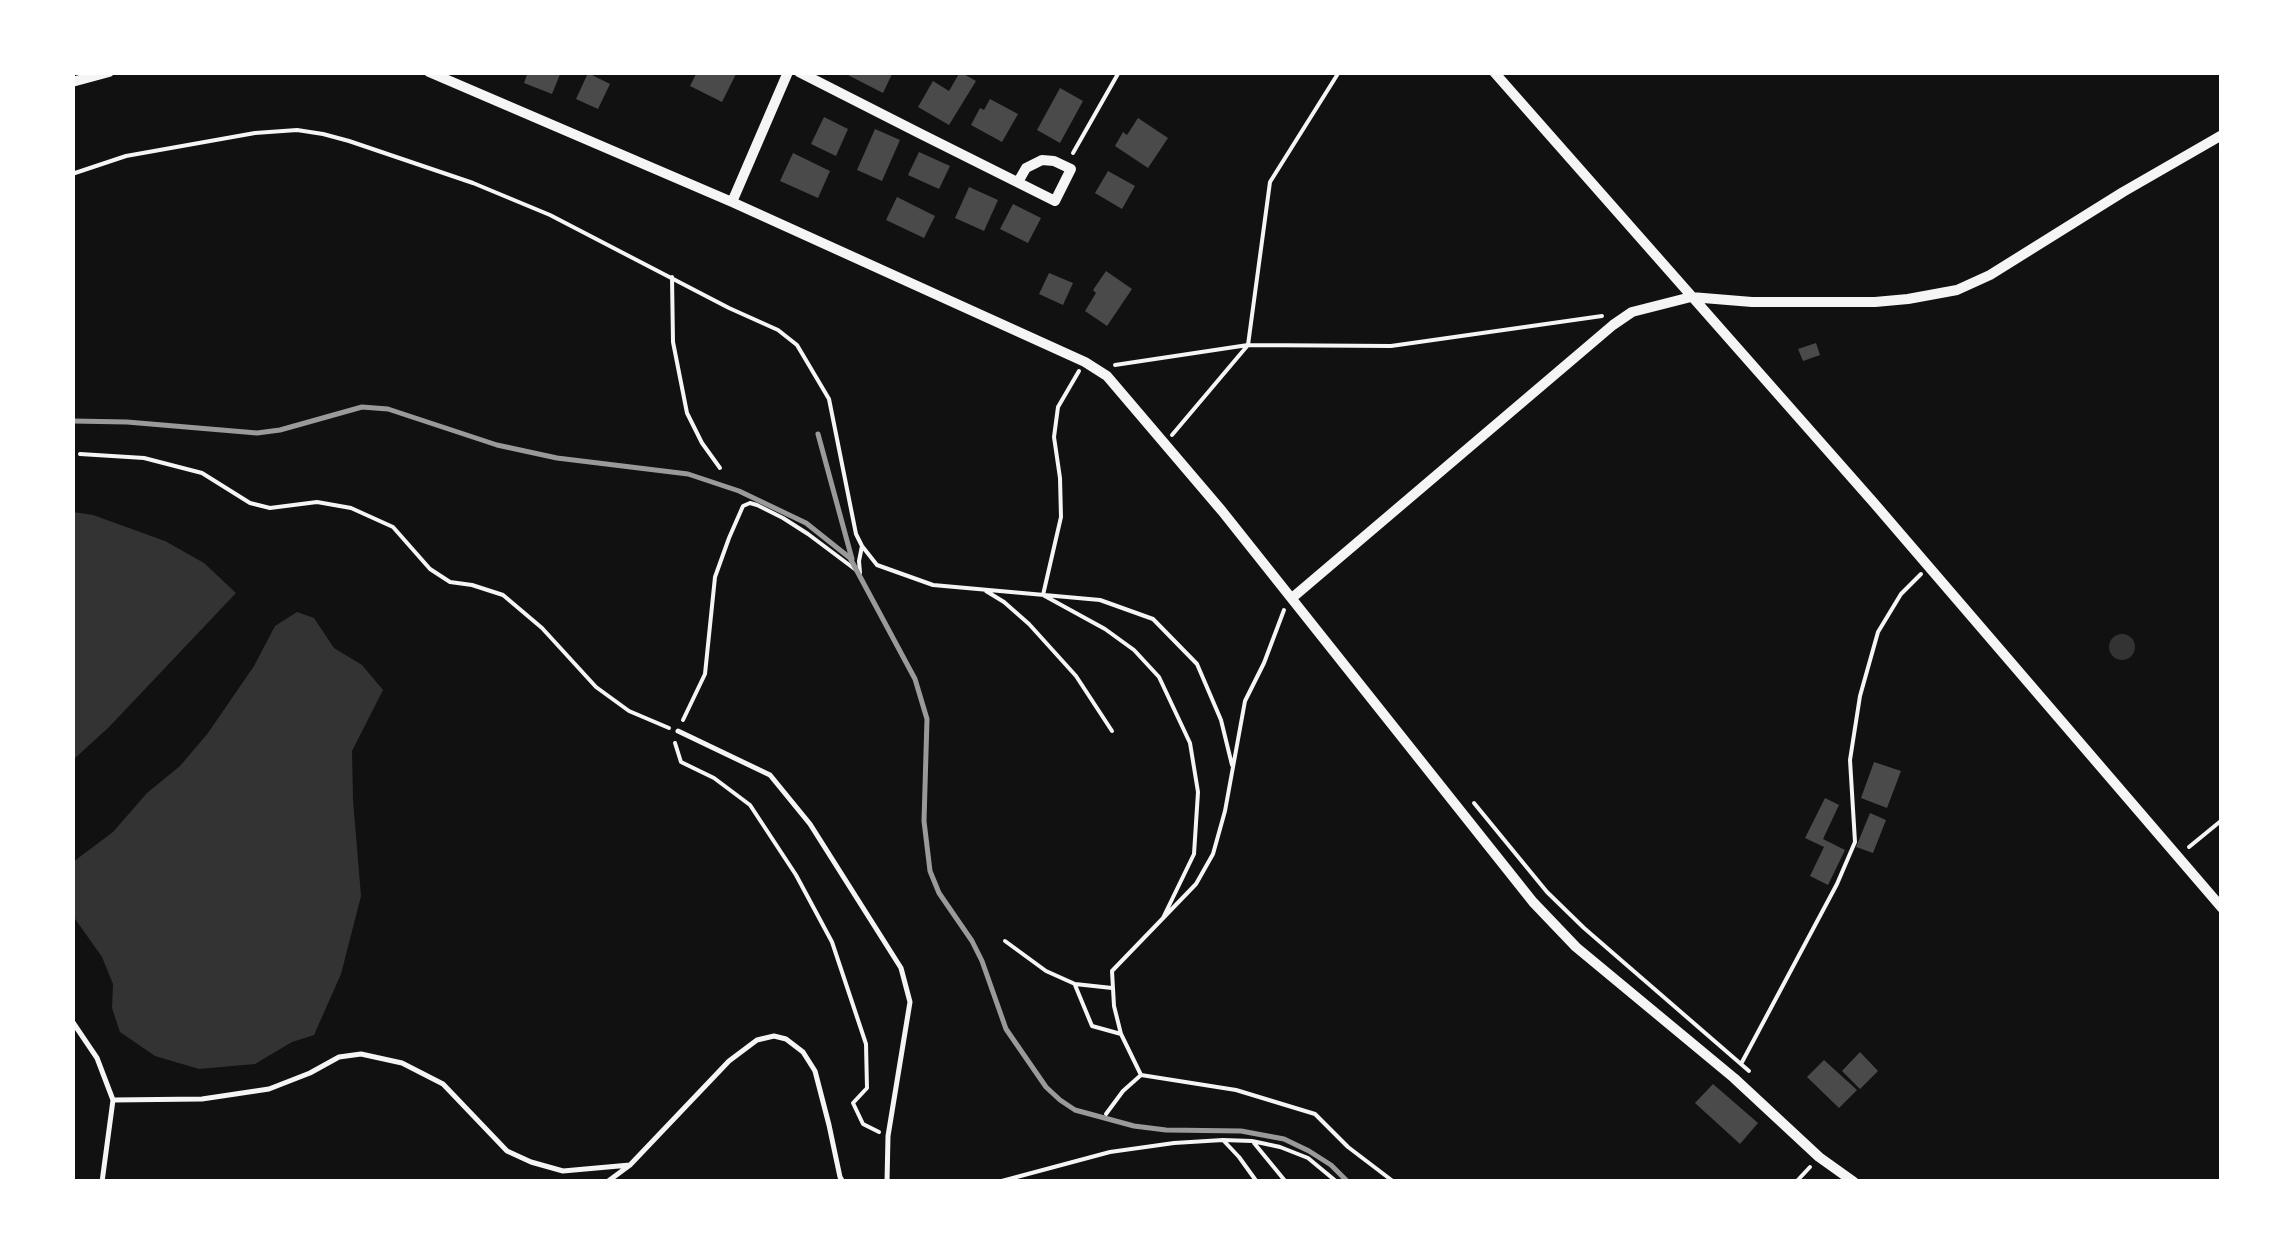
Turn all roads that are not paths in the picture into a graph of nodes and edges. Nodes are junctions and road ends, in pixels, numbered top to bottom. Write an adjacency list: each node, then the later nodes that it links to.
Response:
1 (110, 72): 6 (street)
2 (429, 72): 9 (street)
3 (788, 72): 9 (street)
4 (799, 72): 8 (street)
5 (1494, 72): 10 (street)
6 (72, 82)
7 (2222, 135): 10 (street)
8 (1018, 182): 8 (street)
9 (732, 202): 11 (street)
10 (1690, 297): 11 (street); 13 (street)
11 (1292, 598): 21 (street)
12 (678, 731): 20 (lane)
13 (2222, 908)
14 (72, 1021): 15 (lane)
15 (113, 1100): 16 (lane); 17 (lane)
16 (630, 1165): 18 (lane); 19 (lane)
17 (102, 1182)
18 (607, 1182)
19 (844, 1182)
20 (888, 1182)
21 (1854, 1182)

